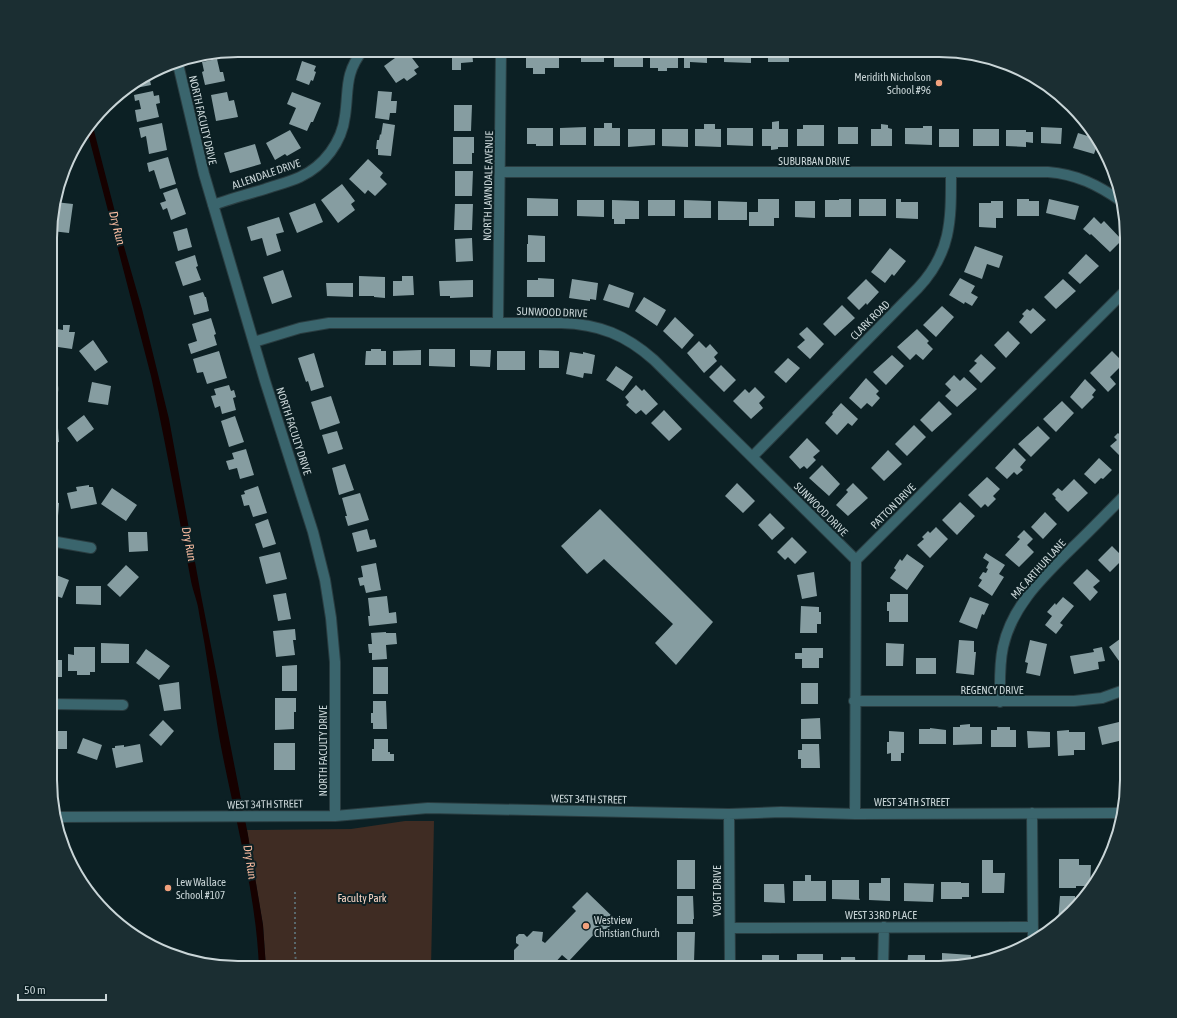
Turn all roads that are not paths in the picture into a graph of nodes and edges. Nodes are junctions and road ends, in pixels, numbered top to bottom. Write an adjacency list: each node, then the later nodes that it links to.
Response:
1 (358, 57): 7 (street, ALLENDALE DRIVE)
2 (501, 57): 4 (street, NORTH LAWNDALE AVENUE)
3 (179, 67): 7 (street, NORTH FACULTY DRIVE)
4 (500, 172): 5 (street, SUBURBAN DRIVE); 9 (street, NORTH LAWNDALE AVENUE)
5 (951, 173): 6 (street, SUBURBAN DRIVE); 11 (street, CLARK ROAD)
6 (1116, 197)
7 (213, 205): 10 (street, NORTH FACULTY DRIVE)
8 (1120, 296): 15 (street, PATTON DRIVE)
9 (498, 323): 10 (street, SUNWOOD DRIVE); 11 (street, SUNWOOD DRIVE)
10 (254, 342): 25 (street, NORTH FACULTY DRIVE)
11 (752, 457): 15 (street, SUNWOOD DRIVE)
12 (1120, 500): 18 (street, MAC ARTHUR LANE)
13 (57, 543): 14 (street)
14 (91, 548)
15 (856, 560): 17 (street)
16 (1120, 692): 18 (street, REGENCY DRIVE)
17 (854, 701): 18 (street, REGENCY DRIVE); 24 (street)
18 (1000, 702)
19 (57, 704): 20 (street)
20 (123, 705)
21 (1032, 813): 22 (street, WEST 34TH STREET); 24 (street, WEST 34TH STREET); 28 (street)
22 (1117, 813)
23 (729, 814): 24 (street, WEST 34TH STREET); 25 (street, WEST 34TH STREET); 29 (street, VOIGT DRIVE)
24 (855, 814)
25 (335, 816): 26 (street, WEST 34TH STREET)
26 (60, 817)
27 (884, 927): 28 (street, WEST 33RD PLACE); 29 (street, WEST 33RD PLACE); 32 (street)
28 (1032, 927): 30 (street)
29 (730, 928): 31 (street, VOIGT DRIVE)
30 (1032, 936)
31 (730, 961)
32 (883, 961)

